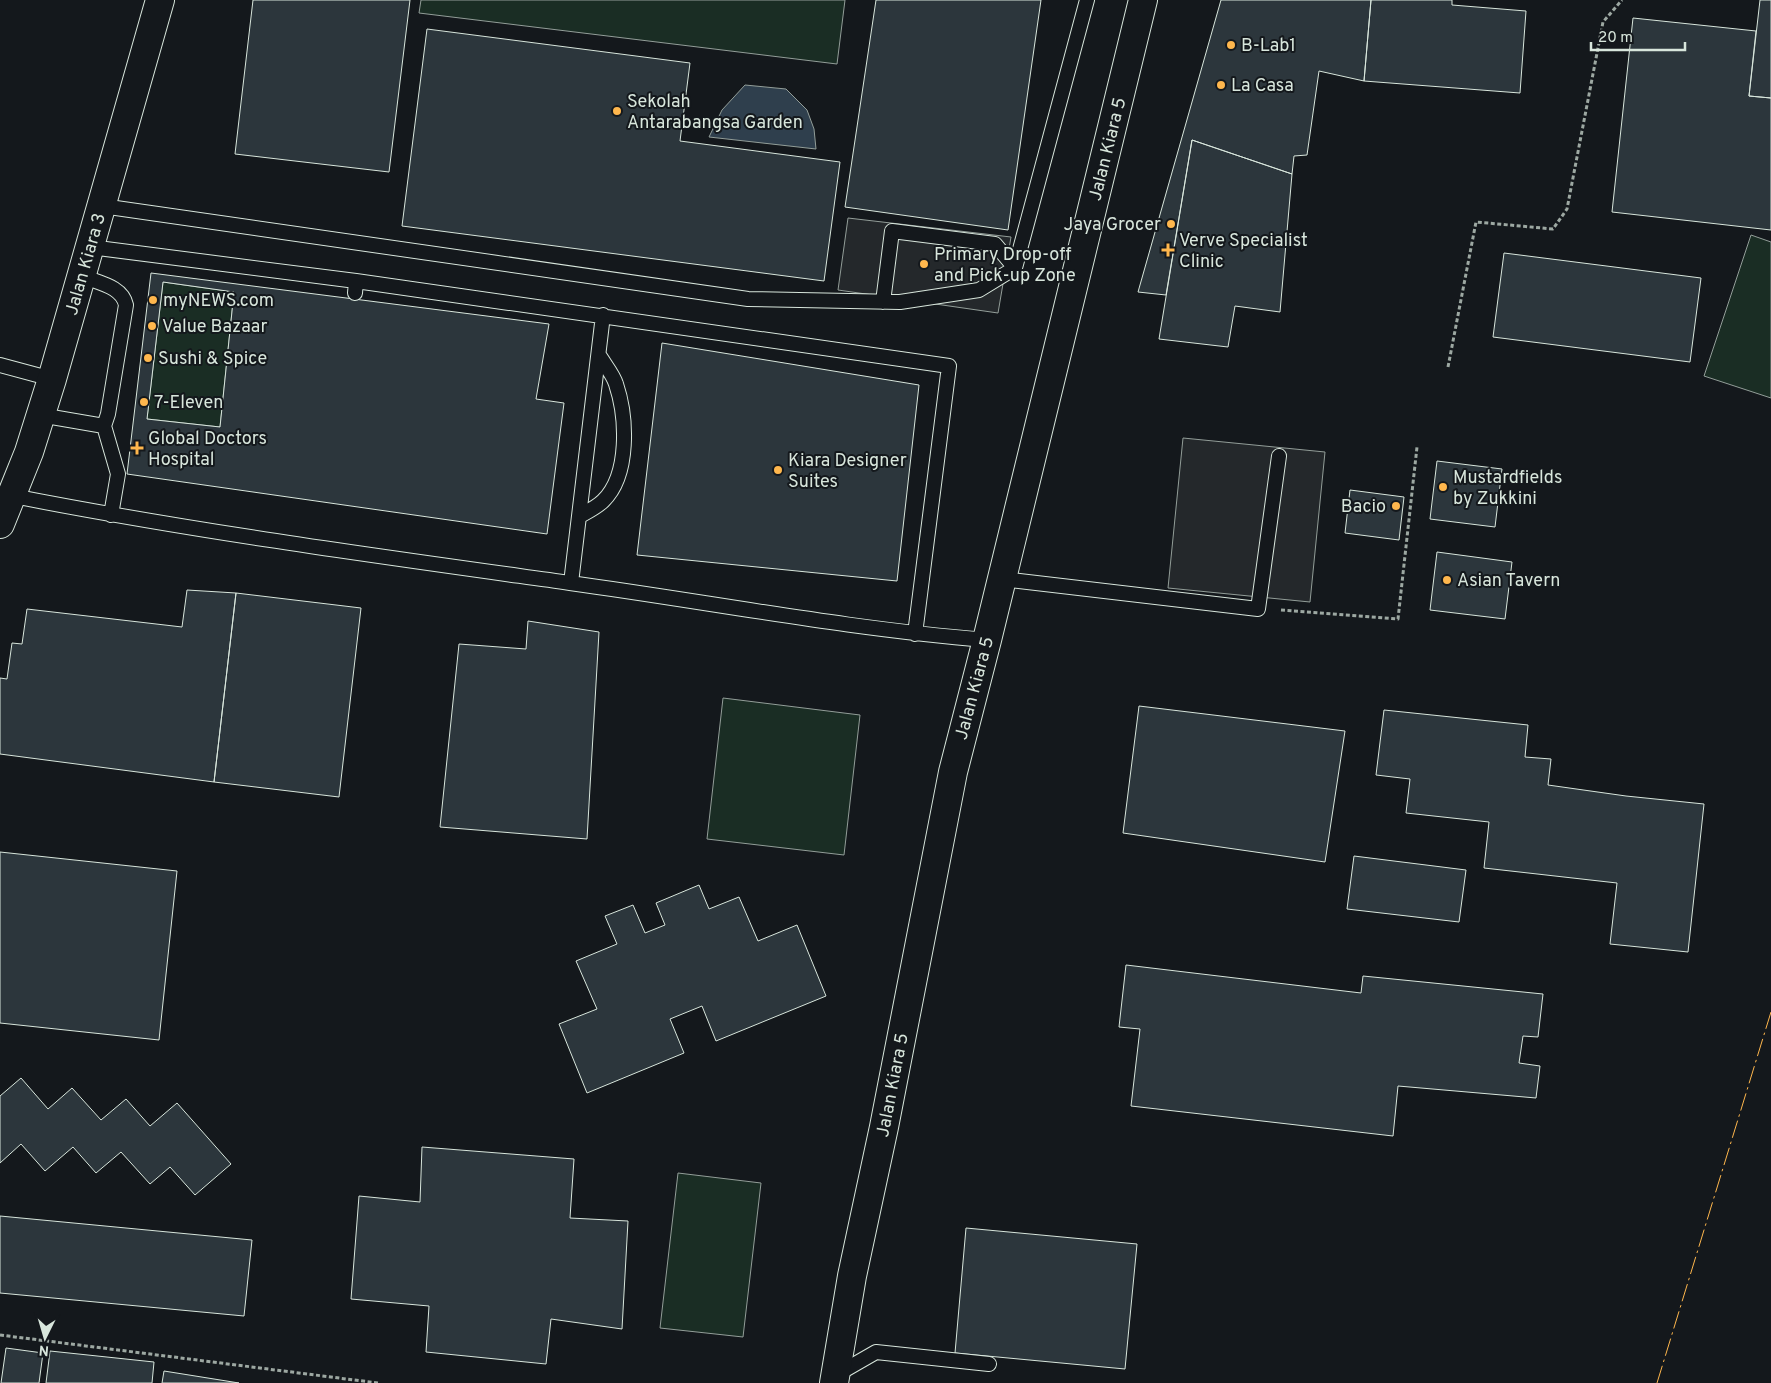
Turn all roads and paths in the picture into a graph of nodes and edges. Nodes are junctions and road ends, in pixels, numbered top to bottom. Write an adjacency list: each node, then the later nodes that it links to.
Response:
1 (160, 0): 5 (street, Jalan Kiara 3)
2 (1087, 0): 7 (lane)
3 (1143, 0): 23 (street, Jalan Kiara 5)
4 (1622, 0): 13 (path)
5 (102, 206): 6 (street, Jalan Kiara 3); 9 (lane)
6 (90, 248): 8 (street, Jalan Kiara 3); 10 (lane)
7 (1015, 268): 9 (lane); 9 (lane)
8 (82, 276): 14 (street, Jalan Kiara 3); 16 (lane)
9 (883, 302)
10 (603, 315): 11 (lane); 26 (lane)
11 (599, 354): 21 (lane); 21 (lane)
12 (0, 364): 14 (lane)
13 (1448, 367)
14 (52, 379): 15 (street, Jalan Kiara 3)
15 (40, 415): 16 (lane); 19 (street, Jalan Kiara 3)
16 (104, 426): 20 (lane)
17 (1418, 447): 25 (path)
18 (1279, 456): 25 (lane)
19 (13, 496): 20 (lane); 22 (street, Jalan Kiara 3)
20 (111, 515): 24 (lane)
21 (580, 516): 24 (lane)
22 (0, 524)
23 (1002, 579): 25 (lane); 27 (street, Jalan Kiara 5)
24 (572, 583): 26 (lane)
25 (1258, 609)
26 (915, 634): 27 (lane)
27 (988, 640): 30 (street, Jalan Kiara 5)
28 (0, 1335): 31 (path)
29 (989, 1364): 30 (lane)
30 (838, 1380)
31 (378, 1383)

